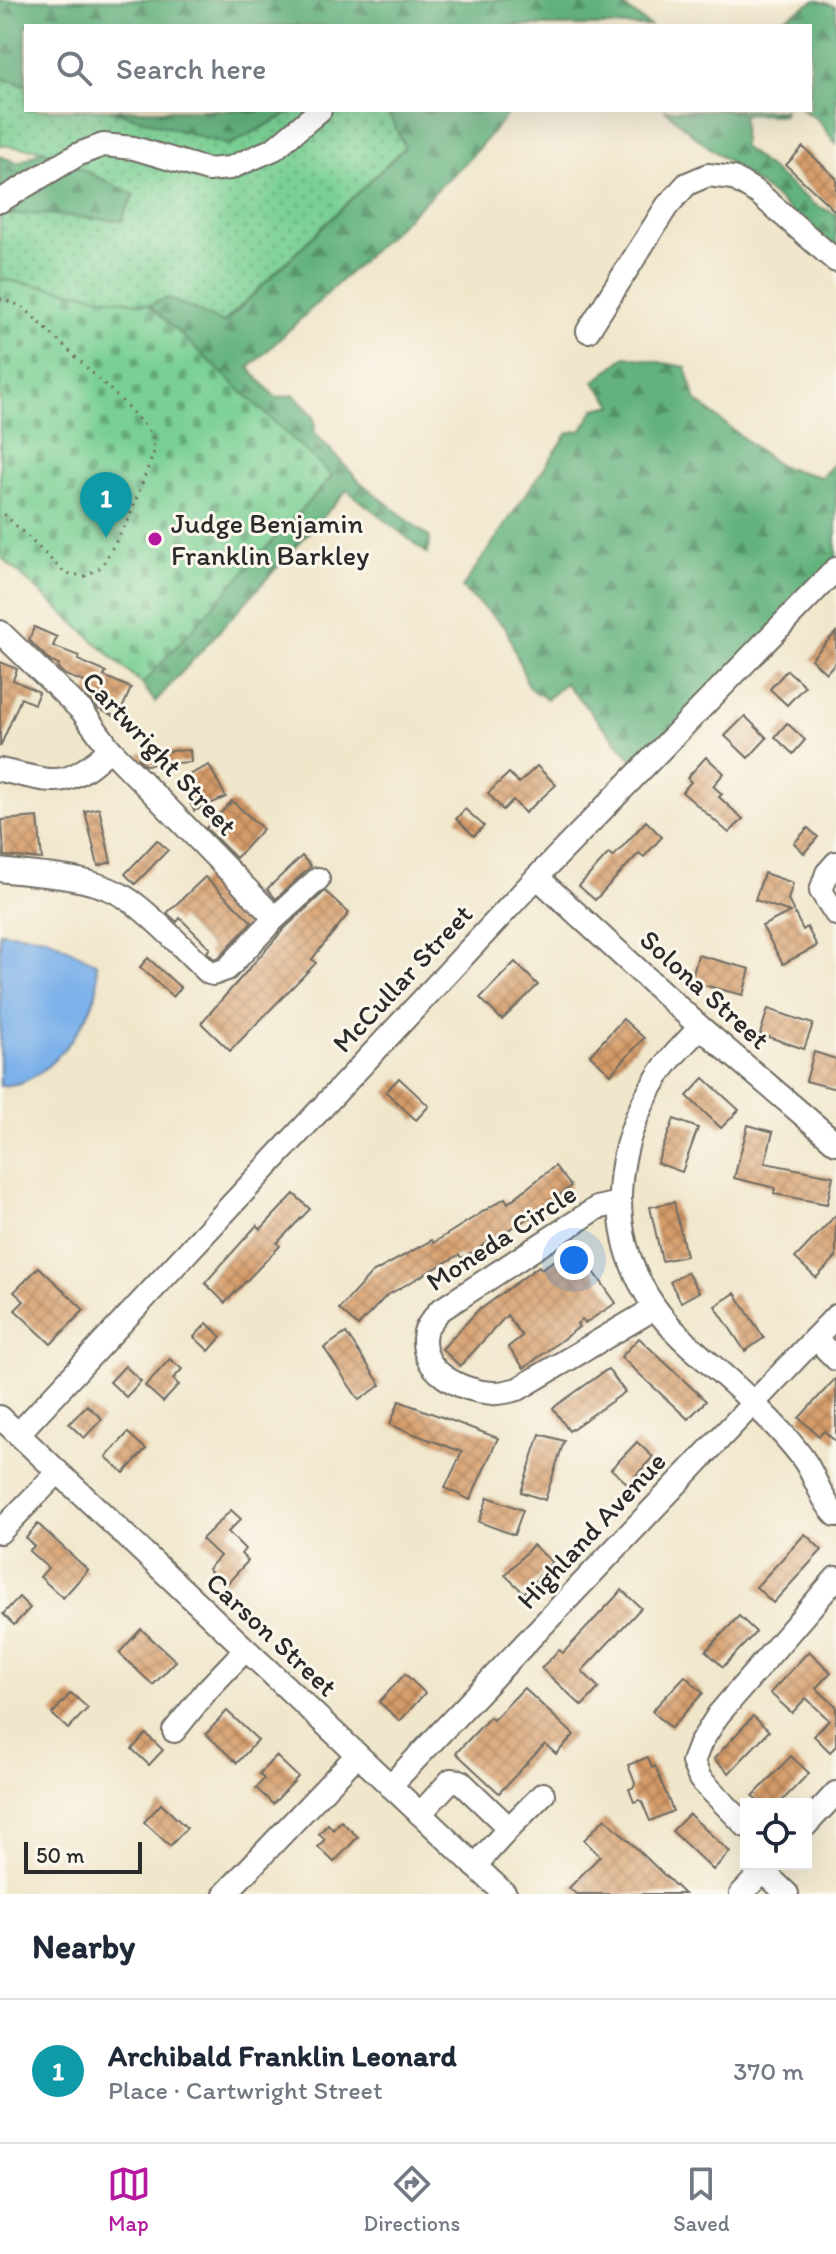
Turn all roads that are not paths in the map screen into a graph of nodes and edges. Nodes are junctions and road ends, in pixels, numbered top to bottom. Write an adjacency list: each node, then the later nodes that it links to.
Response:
1 (318, 112): 2 (street)
2 (0, 201)
3 (836, 261): 4 (street)
4 (588, 331)
5 (836, 569): 11 (street, McCullar Street)
6 (0, 632): 7 (street, Cartwright Street)
7 (110, 749): 8 (street); 14 (street, Cartwright Street)
8 (0, 770)
9 (836, 863): 13 (street)
10 (0, 870): 14 (street)
11 (537, 877): 15 (street, Solona Street); 24 (street, McCullar Street)
12 (318, 879): 14 (street)
13 (836, 914)
14 (275, 918)
15 (700, 1027): 16 (street, Solona Street); 17 (street)
16 (836, 1143)
17 (619, 1203): 18 (street); 18 (street, Moneda Circle)
18 (655, 1308): 22 (street)
19 (836, 1316): 20 (street, Highland Avenue)
20 (815, 1338): 21 (street); 22 (street, Highland Avenue)
21 (836, 1359)
22 (752, 1402): 26 (street); 32 (street, Highland Avenue)
23 (0, 1417): 24 (street, Carson Street)
24 (18, 1434): 25 (street, Carson Street)
25 (58, 1472): 27 (street); 29 (street, Carson Street)
26 (836, 1515)
27 (0, 1532)
28 (836, 1578): 37 (street)
29 (245, 1650): 30 (street); 31 (street, Carson Street)
30 (174, 1731)
31 (357, 1755): 32 (street, Carson Street); 42 (street)
32 (390, 1786): 35 (street, Carson Street)
33 (836, 1793): 36 (street)
34 (543, 1794): 38 (street)
35 (420, 1814): 38 (street); 39 (street, Carson Street)
36 (812, 1819)
37 (740, 1820)
38 (509, 1828): 39 (street)
39 (475, 1866): 43 (street, Carson Street)
40 (763, 1870): 44 (street)
41 (768, 1870): 45 (street)
42 (225, 1894)
43 (505, 1894)
44 (741, 1894)
45 (787, 1894)

